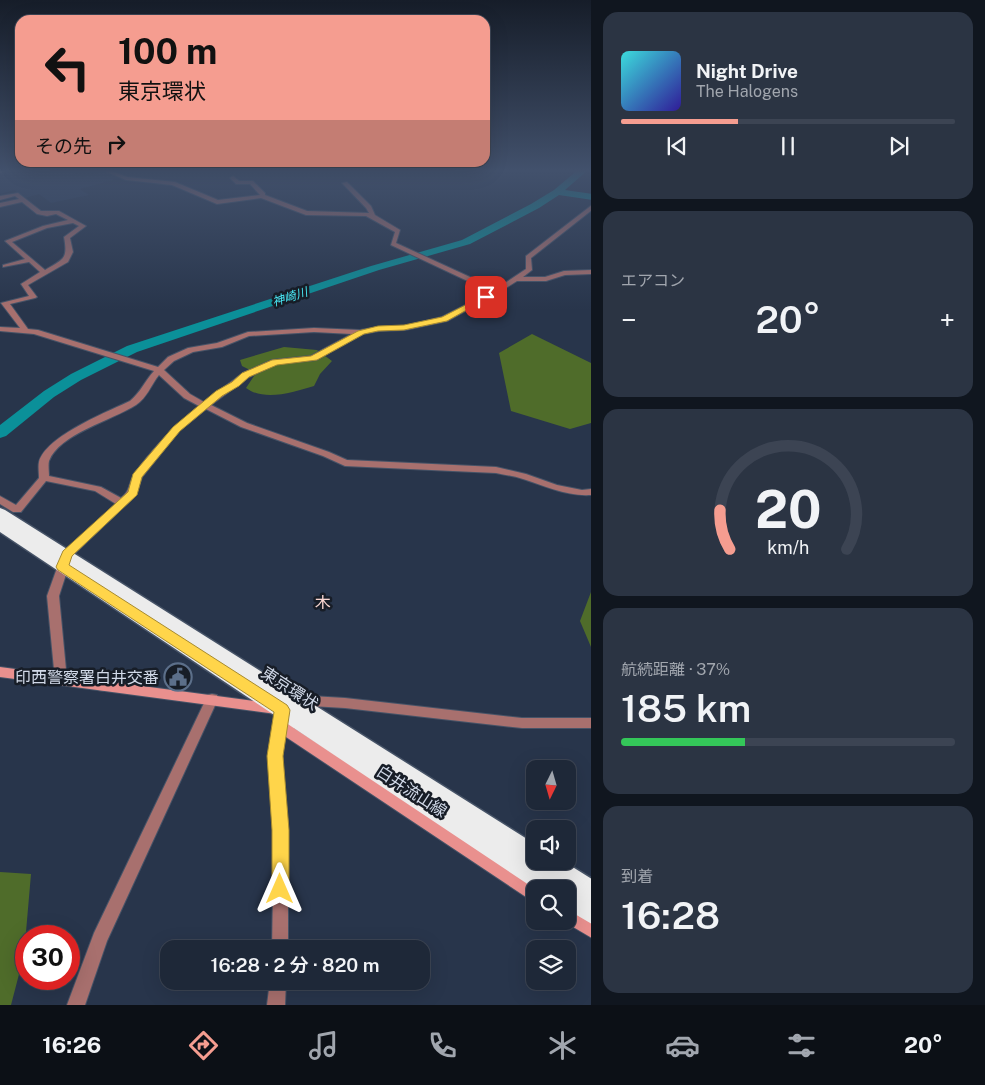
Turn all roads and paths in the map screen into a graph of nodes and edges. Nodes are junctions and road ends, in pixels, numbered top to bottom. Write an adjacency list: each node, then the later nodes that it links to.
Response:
1 (64, 216): 4 (street)
2 (373, 216): 10 (street)
3 (580, 216): 9 (street)
4 (74, 221): 5 (street); 8 (street)
5 (30, 260): 6 (street); 8 (street)
6 (5, 266)
7 (591, 272): 9 (street)
8 (45, 273): 12 (street)
9 (517, 279): 10 (street)
10 (496, 292): 13 (street)
11 (0, 329): 12 (street)
12 (25, 330): 14 (street)
13 (361, 332): 14 (street); 15 (street)
14 (158, 370): 15 (street); 16 (street)
15 (206, 406): 17 (street); 19 (street)
16 (44, 478): 18 (street); 19 (street)
17 (591, 492)
18 (0, 499)
19 (122, 503): 22 (street)
20 (0, 513): 22 (highway, 東京環状)
21 (0, 525): 22 (highway, 東京環状)
22 (64, 560): 24 (street); 26 (highway, 東京環状)
23 (0, 672): 24 (main road)
24 (61, 680): 25 (main road)
25 (212, 700): 26 (main road); 39 (street)
26 (288, 705): 27 (street); 28 (highway, 東京環状); 30 (highway, 東京環状); 31 (main road, 白井流山線); 37 (street)
27 (591, 723)
28 (526, 851)
29 (556, 870): 32 (highway)
30 (542, 880)
31 (526, 888)
32 (591, 893)
33 (576, 902): 34 (highway)
34 (591, 912)
35 (576, 920): 36 (main road)
36 (591, 930)
37 (280, 940)
38 (277, 990): 40 (street)
39 (76, 1005)
40 (276, 1005)

